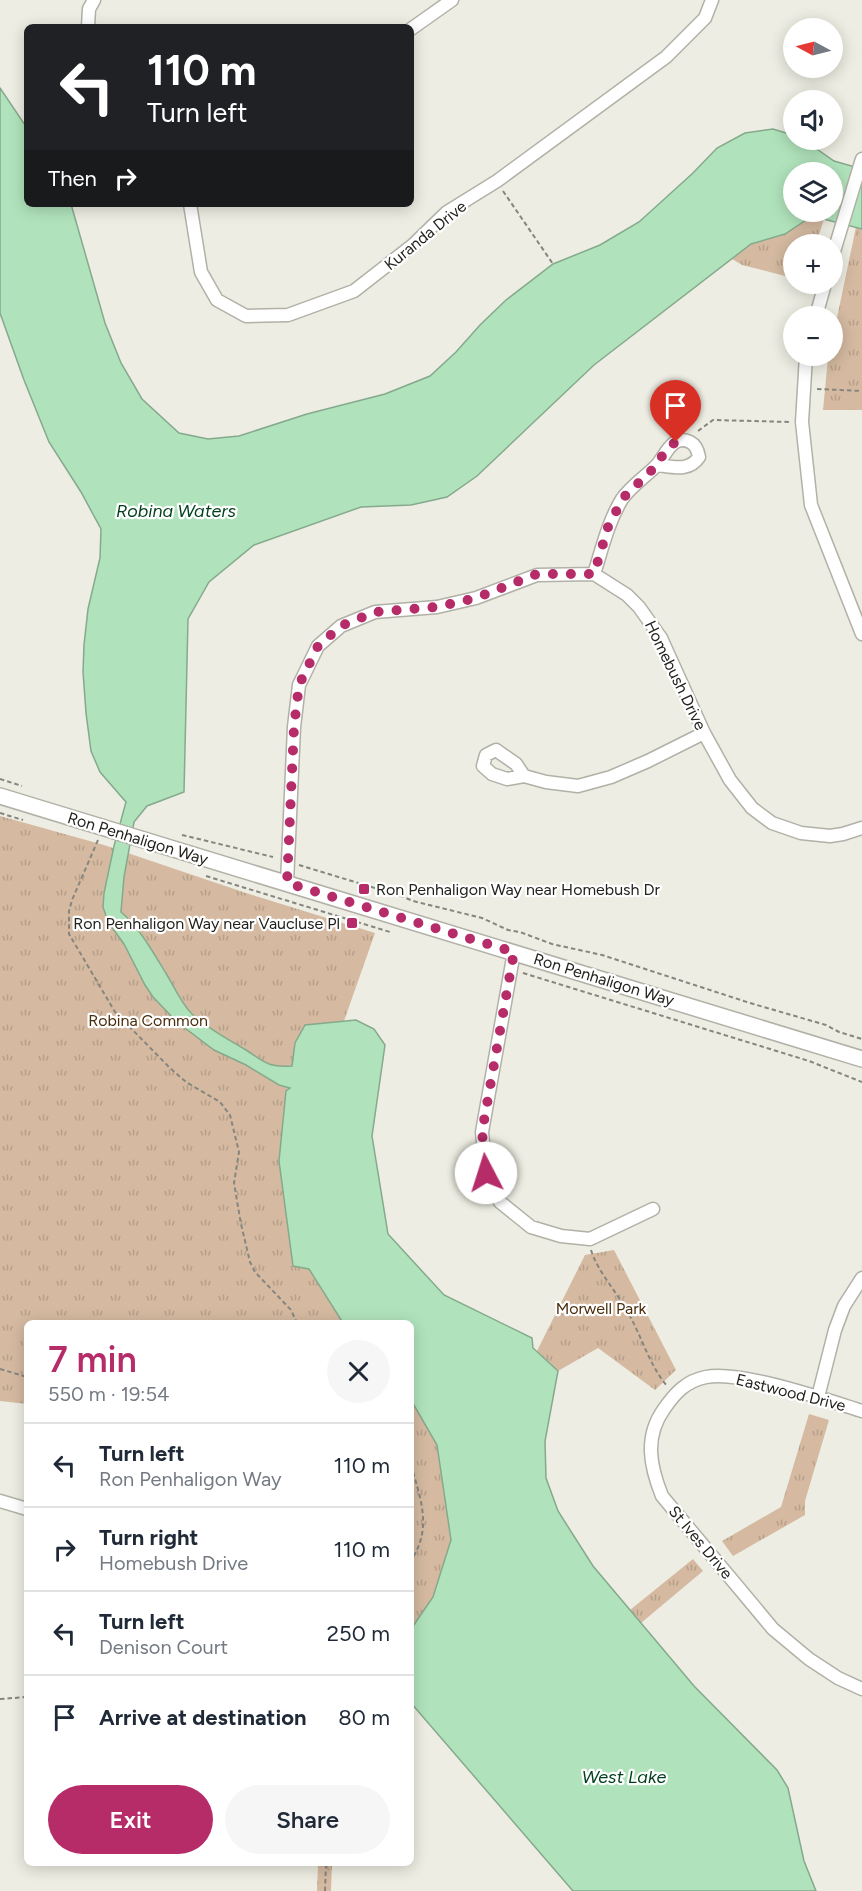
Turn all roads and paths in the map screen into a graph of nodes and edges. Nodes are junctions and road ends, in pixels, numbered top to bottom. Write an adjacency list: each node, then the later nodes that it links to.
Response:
1 (94, 0): 4 (street)
2 (452, 0): 5 (street)
3 (712, 0): 7 (street, Kuranda Drive)
4 (88, 24)
5 (414, 27)
6 (862, 159): 9 (street)
7 (496, 181): 8 (street, Kuranda Drive); 10 (path)
8 (190, 207)
9 (839, 234)
10 (553, 264)
11 (805, 366): 12 (street)
12 (803, 388): 13 (path); 14 (street)
13 (862, 391)
14 (802, 422): 15 (path); 18 (street)
15 (686, 440): 16 (street); 16 (street)
16 (657, 465): 17 (street)
17 (594, 574): 19 (street, Homebush Drive); 27 (street)
18 (862, 634)
19 (704, 733): 20 (street); 22 (street, Homebush Drive)
20 (524, 776)
21 (0, 796): 23 (street, Ron Penhaligon Way)
22 (862, 828)
23 (102, 833): 27 (street, Ron Penhaligon Way); 34 (path)
24 (179, 835): 25 (path)
25 (273, 857)
26 (299, 865): 29 (path)
27 (287, 883): 28 (street, Ron Penhaligon Way)
28 (514, 952): 30 (street, Ron Penhaligon Way); 32 (street)
29 (862, 1039)
30 (862, 1059)
31 (653, 1209): 32 (street)
32 (590, 1239): 38 (path)
33 (862, 1278): 39 (street)
34 (296, 1320)
35 (0, 1370): 36 (path)
36 (24, 1376)
37 (719, 1376): 38 (street, St Ives Drive); 39 (street, Eastwood Drive)
38 (674, 1394): 45 (street, St Ives Drive)
39 (818, 1397): 40 (street, Eastwood Drive)
40 (862, 1411)
41 (414, 1476): 44 (path)
42 (0, 1501): 43 (street)
43 (24, 1508)
44 (414, 1553)
45 (862, 1689)
46 (24, 1697): 47 (path)
47 (0, 1698)
48 (326, 1866): 49 (path)
49 (325, 1891)

